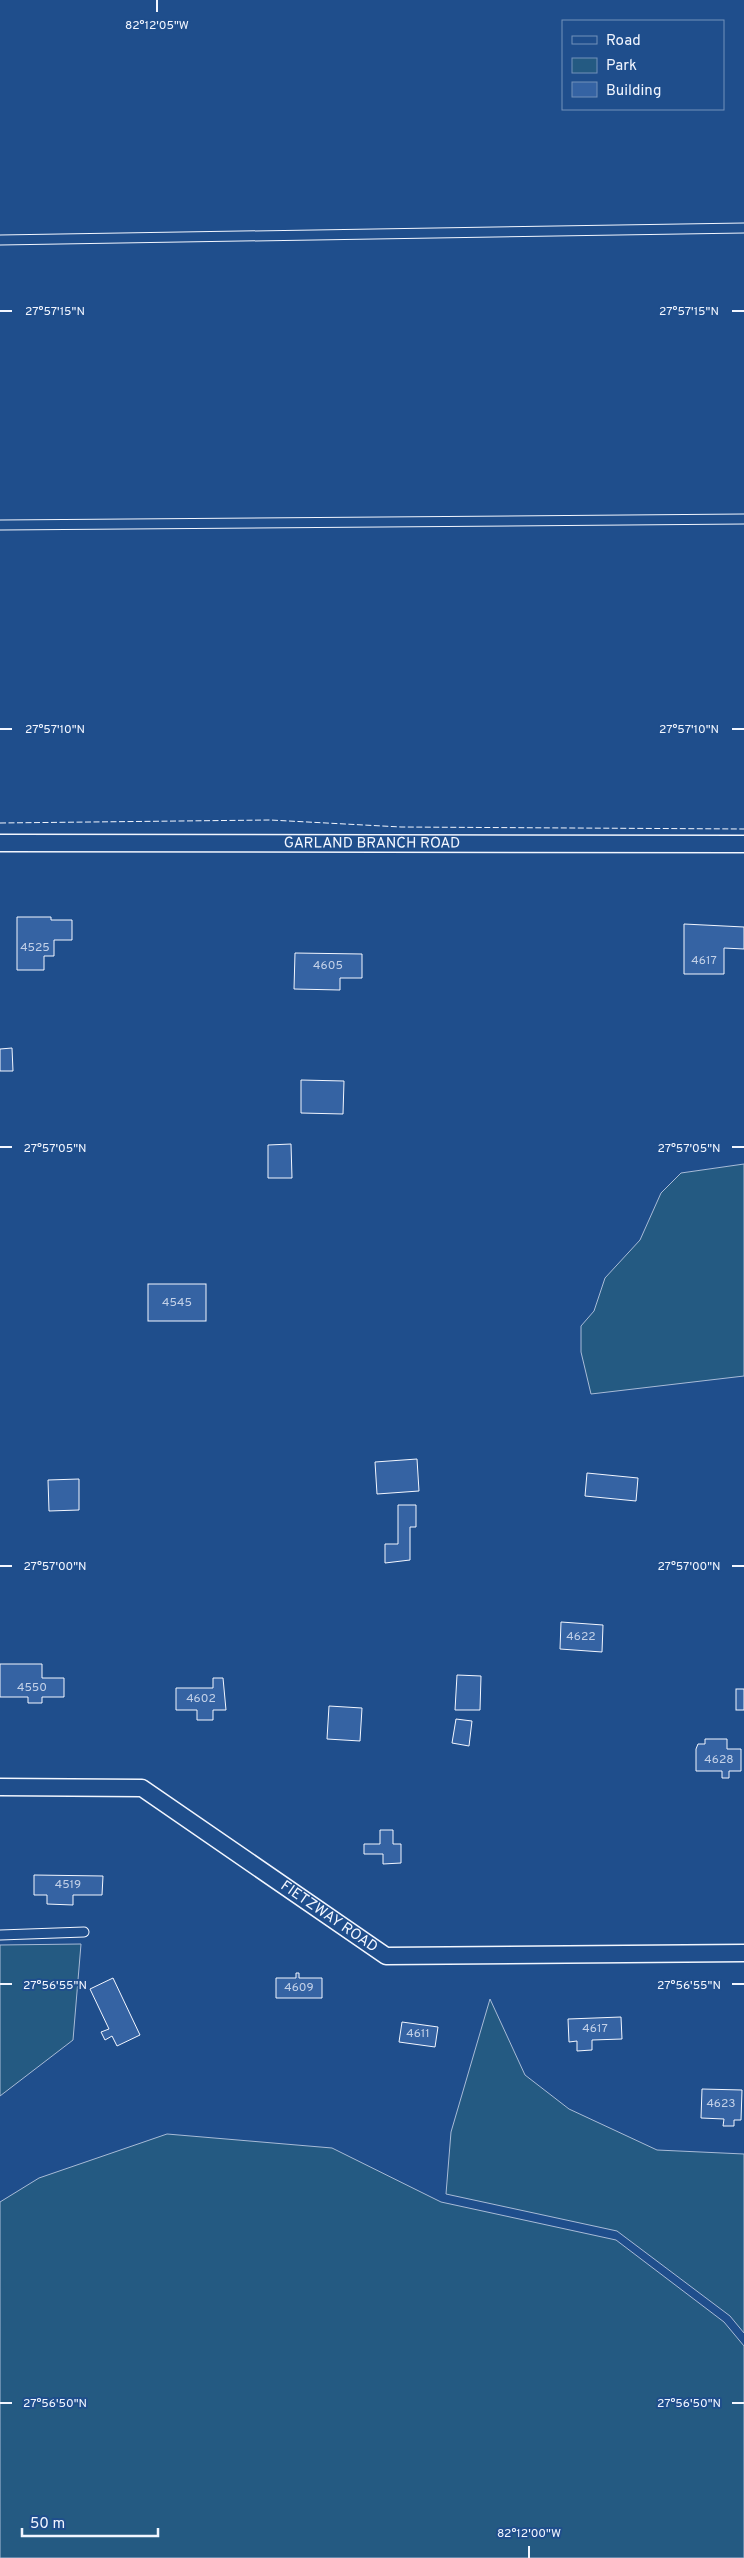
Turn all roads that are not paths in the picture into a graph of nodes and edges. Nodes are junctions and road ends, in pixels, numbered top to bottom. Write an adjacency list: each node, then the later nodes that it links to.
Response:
1 (744, 228): 2 (lane)
2 (0, 240)
3 (744, 520): 4 (lane)
4 (0, 525)
5 (0, 843): 6 (street, GARLAND BRANCH ROAD)
6 (744, 844)
7 (0, 1787): 10 (street, FIETZWAY ROAD)
8 (84, 1932): 9 (lane)
9 (0, 1935)
10 (744, 1953)

